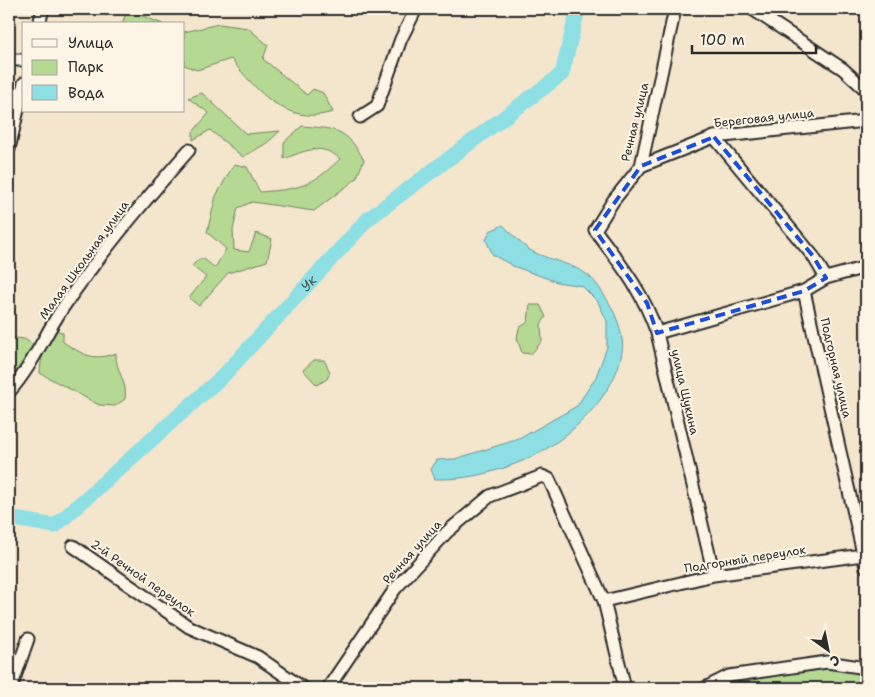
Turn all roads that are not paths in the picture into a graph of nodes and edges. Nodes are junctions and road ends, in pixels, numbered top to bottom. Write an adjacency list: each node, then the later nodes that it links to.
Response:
1 (42, 9): 5 (street)
2 (416, 9): 10 (street)
3 (675, 9): 15 (street, Речная улица)
4 (752, 9): 8 (street)
5 (39, 22)
6 (9, 60): 7 (street)
7 (22, 60)
8 (866, 90)
9 (22, 92): 13 (street)
10 (360, 117)
11 (866, 121): 12 (street, Береговая улица)
12 (714, 137): 15 (street, Береговая улица); 18 (street)
13 (9, 149)
14 (189, 150): 21 (street, Малая Школьная улица)
15 (641, 166): 16 (street, Речная улица)
16 (595, 230): 20 (street, улица Щукина)
17 (866, 268): 18 (street)
18 (826, 278): 19 (street)
19 (804, 291): 20 (street); 23 (street, Подгорная улица)
20 (657, 333): 25 (street, улица Щукина)
21 (9, 392)
22 (73, 546): 30 (street, 2-й Речной переулок)
23 (863, 555): 24 (street, Подгорная улица); 25 (street, Подгорный переулок)
24 (866, 567)
25 (714, 575): 26 (street, Подгорный переулок)
26 (604, 602): 31 (street, Речная улица); 32 (street)
27 (28, 639): 29 (street)
28 (866, 668): 33 (street)
29 (10, 688)
30 (303, 688)
31 (328, 688)
32 (625, 688)
33 (705, 688)

